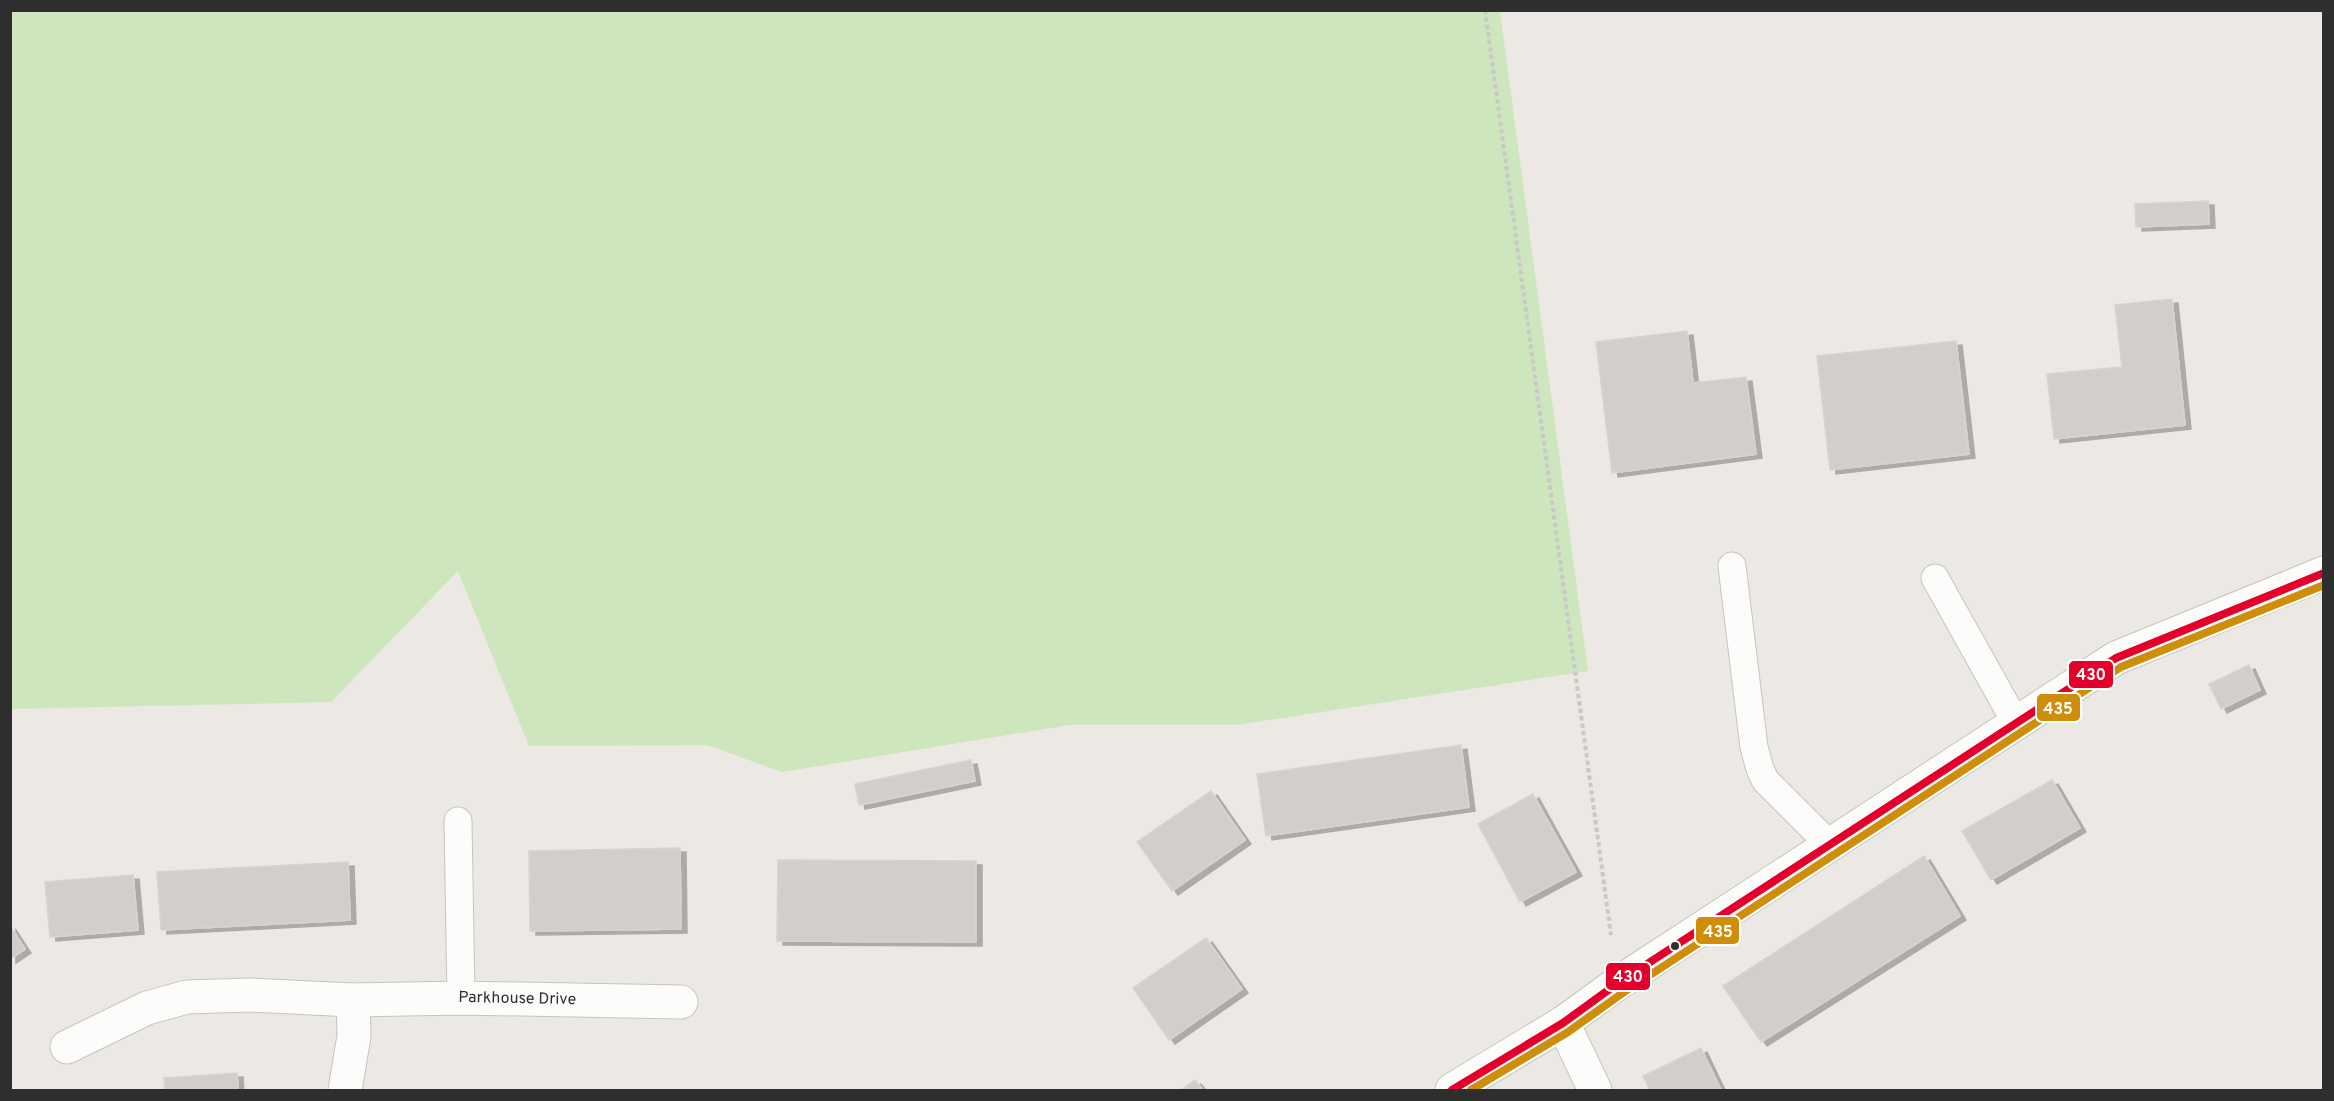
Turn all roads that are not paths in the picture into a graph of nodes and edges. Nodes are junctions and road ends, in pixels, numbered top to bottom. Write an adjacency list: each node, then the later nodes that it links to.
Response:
1 (1732, 566): 6 (lane)
2 (2324, 573): 4 (street)
3 (1935, 578): 4 (lane)
4 (2016, 723): 6 (street)
5 (458, 821): 7 (lane)
6 (1830, 845): 10 (street)
7 (461, 998): 8 (street, Parkhouse Drive); 9 (street, Parkhouse Drive)
8 (353, 1000): 11 (street, Parkhouse Drive); 12 (street)
9 (681, 1002)
10 (1563, 1023): 13 (street); 14 (street)
11 (67, 1047)
12 (345, 1090)
13 (1452, 1090)
14 (1594, 1090)

